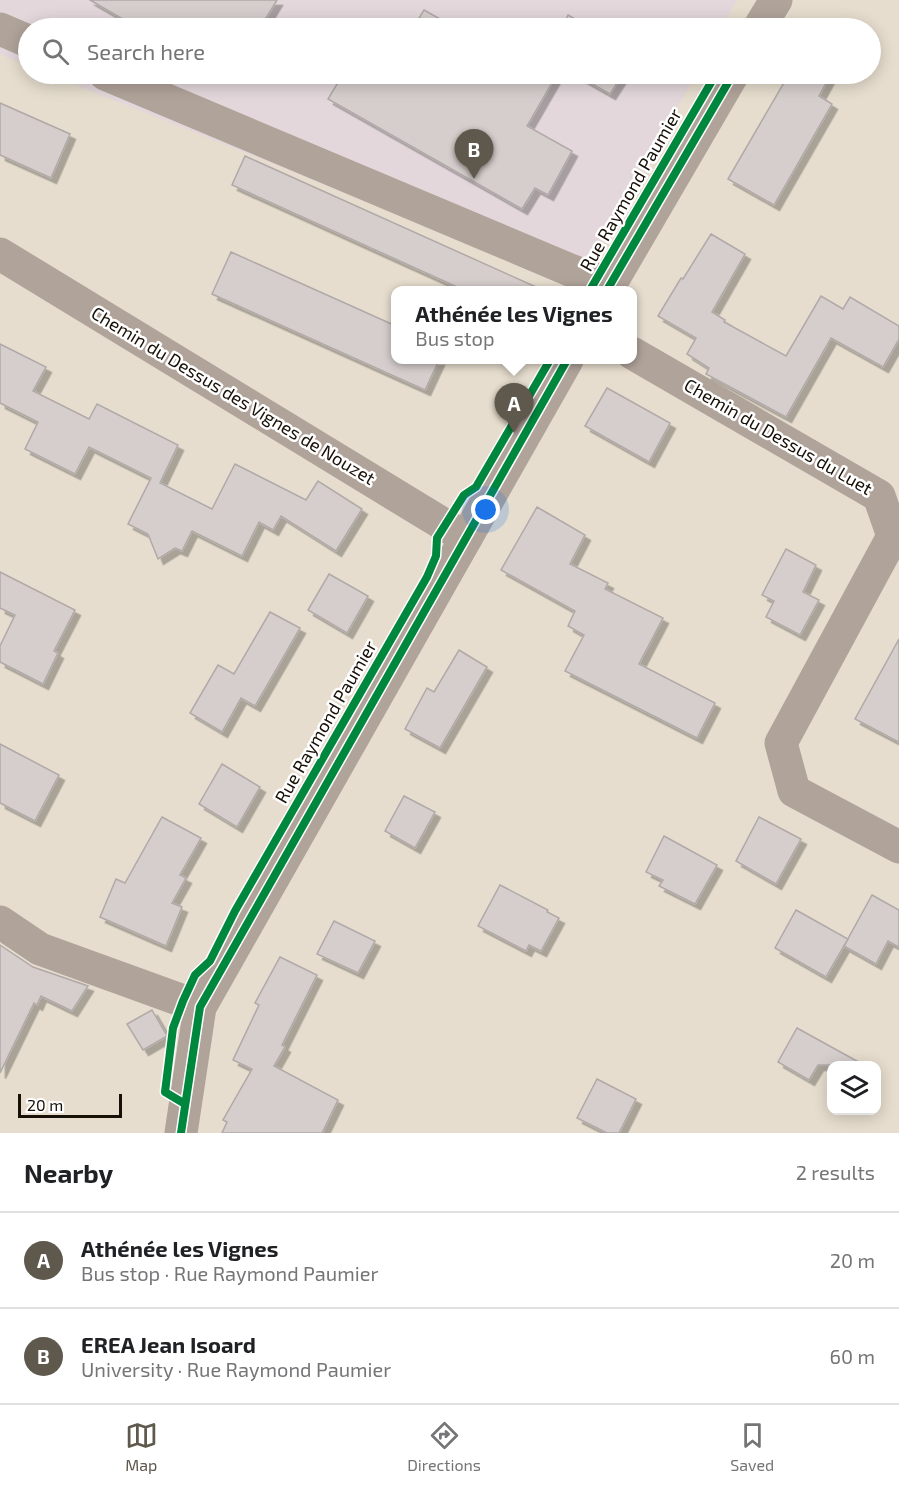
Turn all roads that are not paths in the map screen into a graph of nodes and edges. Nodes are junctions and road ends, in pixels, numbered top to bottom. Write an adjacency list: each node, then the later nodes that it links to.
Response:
1 (776, 0): 2 (street)
2 (765, 18)
3 (0, 29): 4 (street)
4 (18, 37)
5 (129, 84): 8 (street)
6 (727, 84): 9 (street, Rue Raymond Paumier)
7 (0, 254): 12 (street, Chemin du Dessus des Vignes de Nouzet)
8 (605, 286)
9 (610, 286)
10 (637, 355): 13 (street, Chemin du Dessus du Luet)
11 (565, 364): 12 (street, Rue Raymond Paumier)
12 (466, 538): 15 (street, Rue Raymond Paumier)
13 (899, 848)
14 (0, 921): 15 (street)
15 (200, 1007): 16 (street, Rue Raymond Paumier)
16 (181, 1133)

